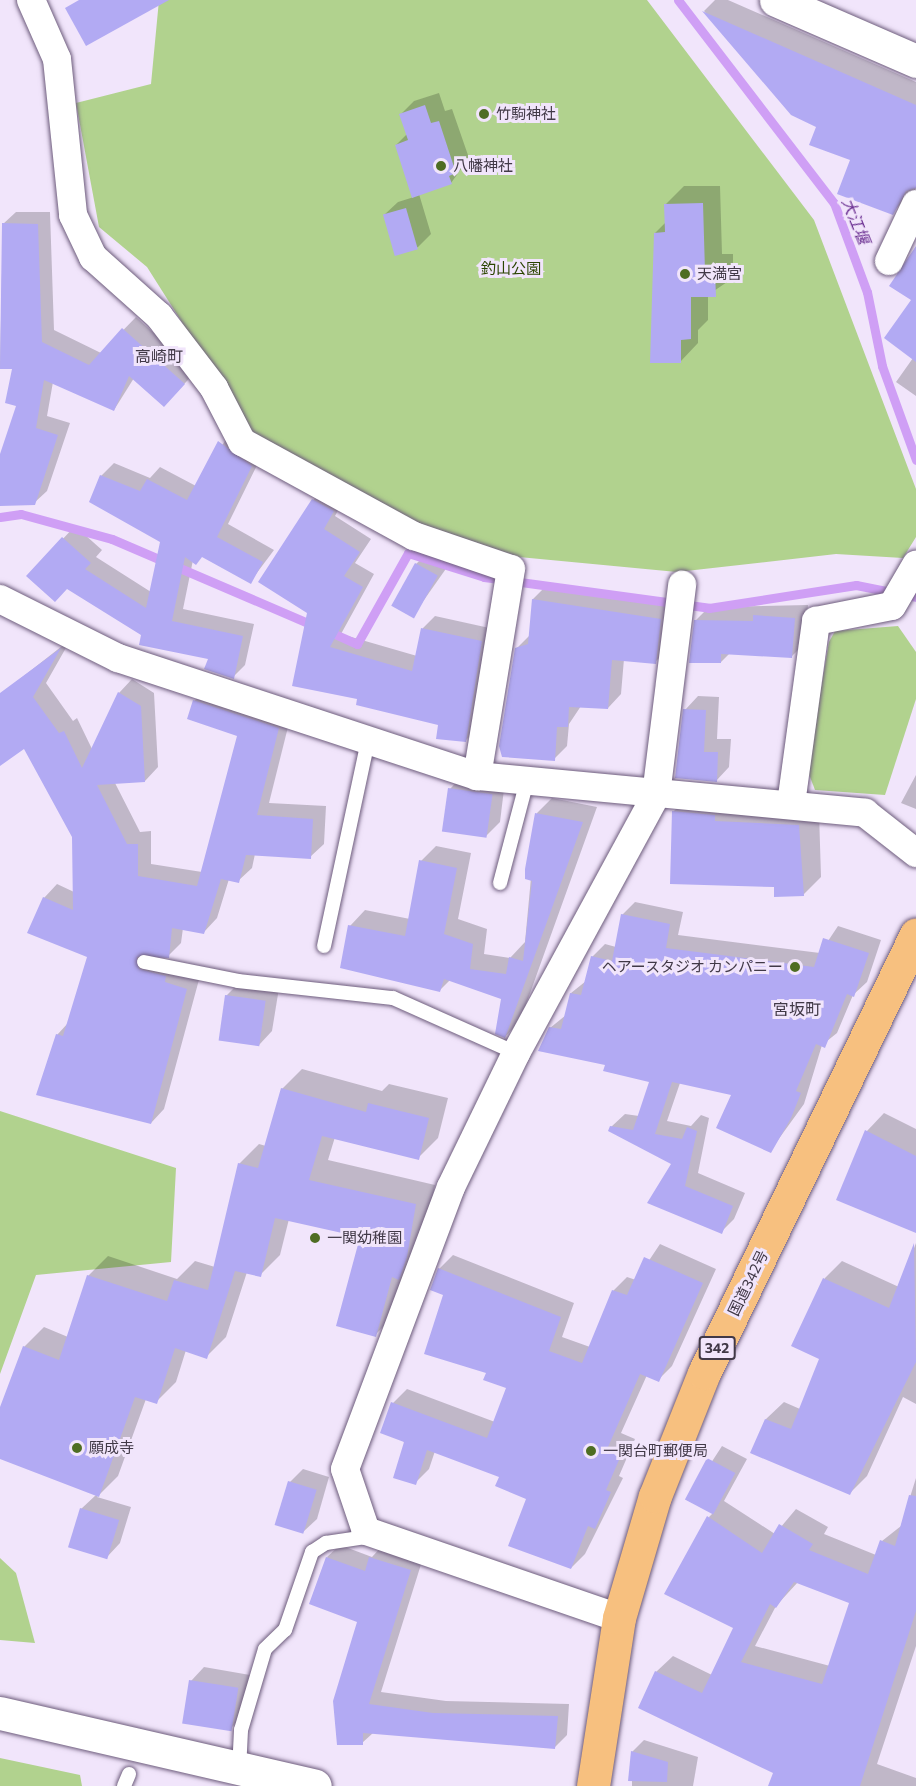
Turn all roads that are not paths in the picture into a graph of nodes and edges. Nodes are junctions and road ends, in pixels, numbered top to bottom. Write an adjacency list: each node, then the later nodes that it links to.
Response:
1 (31, 0): 10 (street)
2 (776, 0): 3 (street)
3 (916, 61)
4 (916, 204): 5 (street)
5 (889, 261)
6 (916, 565): 13 (street)
7 (682, 585): 12 (street)
8 (0, 599): 9 (street)
9 (368, 741): 10 (street); 17 (lane)
10 (477, 776): 11 (street)
11 (526, 781): 12 (street); 15 (lane)
12 (656, 795): 13 (street); 19 (street)
13 (791, 804): 14 (street)
14 (916, 853)
15 (500, 883)
16 (916, 935): 21 (highway, 国道342号 / 342)
17 (324, 946)
18 (144, 962): 19 (lane)
19 (516, 1053): 20 (street)
20 (378, 1535): 21 (street); 23 (lane)
21 (620, 1618): 25 (highway, 国道342号 / 342)
22 (0, 1713): 23 (street)
23 (239, 1772): 24 (street)
24 (315, 1786)
25 (592, 1786)

